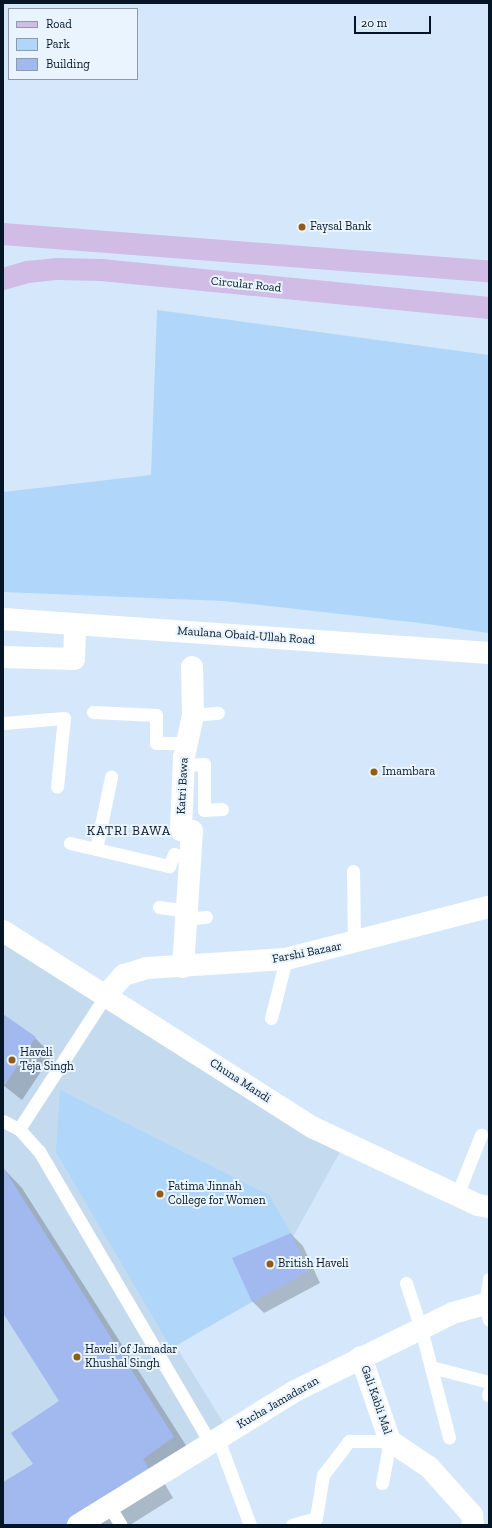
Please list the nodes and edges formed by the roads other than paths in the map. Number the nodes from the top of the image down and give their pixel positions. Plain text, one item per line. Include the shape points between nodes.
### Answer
1 (3, 234) edge
2 (489, 271) edge
3 (3, 279) edge
4 (489, 308) edge
5 (3, 619) edge
6 (75, 631) dead end
7 (489, 653) edge
8 (3, 657) edge
9 (192, 667) dead end
10 (93, 712) dead end
11 (218, 713) dead end
12 (193, 714) junction
13 (3, 722) edge
14 (186, 743) junction
15 (183, 765) junction
16 (111, 777) dead end
17 (57, 787) dead end
18 (222, 809) dead end
19 (70, 842) dead end
20 (96, 849) junction
21 (191, 861) junction
22 (353, 871) dead end
23 (159, 907) dead end
24 (489, 907) edge
25 (193, 916) junction
26 (3, 931) edge
27 (354, 943) junction
28 (286, 959) junction
29 (183, 967) junction
30 (106, 995) junction
31 (271, 1018) dead end
32 (3, 1121) edge
33 (19, 1129) junction
34 (481, 1135) dead end
35 (457, 1195) junction
36 (489, 1207) edge
37 (489, 1279) edge
38 (406, 1283) dead end
39 (488, 1309) edge
40 (421, 1329) junction
41 (361, 1357) junction
42 (431, 1367) junction
43 (489, 1390) edge
44 (449, 1437) dead end
45 (214, 1441) junction
46 (390, 1441) junction
47 (382, 1483) dead end
48 (109, 1506) junction
49 (78, 1525) edge
50 (121, 1525) edge
51 (250, 1525) edge
52 (293, 1525) edge
53 (473, 1525) edge

1 - 2 main road
3 - 4 main road, Circular Road via 28,272 58,269 101,270
5 - 7 street, Maulana Obaid-Ullah Road
6 - 8 street via 74,659
9 - 12 street, Katri Bawa
10 - 14 lane via 156,715 156,743
11 - 12 lane
12 - 14 street, Katri Bawa
13 - 17 lane via 64,718
14 - 15 street, Katri Bawa
15 - 18 lane via 204,764 204,810
15 - 21 street, Katri Bawa via 181,830 192,831
16 - 20 lane
19 - 20 lane
20 - 21 lane via 169,866 174,854
21 - 25 street, Katri Bawa
22 - 27 lane
23 - 25 lane
24 - 27 street, Farshi Bazaar
25 - 29 street, Katri Bawa
26 - 30 street, Chuna Mandi
27 - 28 street, Farshi Bazaar
28 - 29 street, Farshi Bazaar
28 - 31 lane
29 - 30 street, Farshi Bazaar via 147,968 124,975
30 - 33 lane
30 - 35 street, Chuna Mandi via 314,1128
32 - 33 lane
33 - 45 lane via 39,1151
34 - 35 lane
35 - 36 street, Chuna Mandi
37 - 39 lane
38 - 40 lane
39 - 40 street, Kucha Jamadaran via 453,1313
40 - 41 street, Kucha Jamadaran
40 - 42 lane
41 - 45 street, Kucha Jamadaran via 293,1392
41 - 46 street, Gali Kabli Mal
42 - 43 lane
42 - 44 lane
45 - 48 street, Kucha Jamadaran
45 - 51 lane
46 - 47 lane
46 - 52 lane via 349,1441 323,1475 316,1518
46 - 53 street, Gali Kabli Mal via 428,1467 472,1515
48 - 49 street, Kucha Jamadaran
48 - 50 lane

